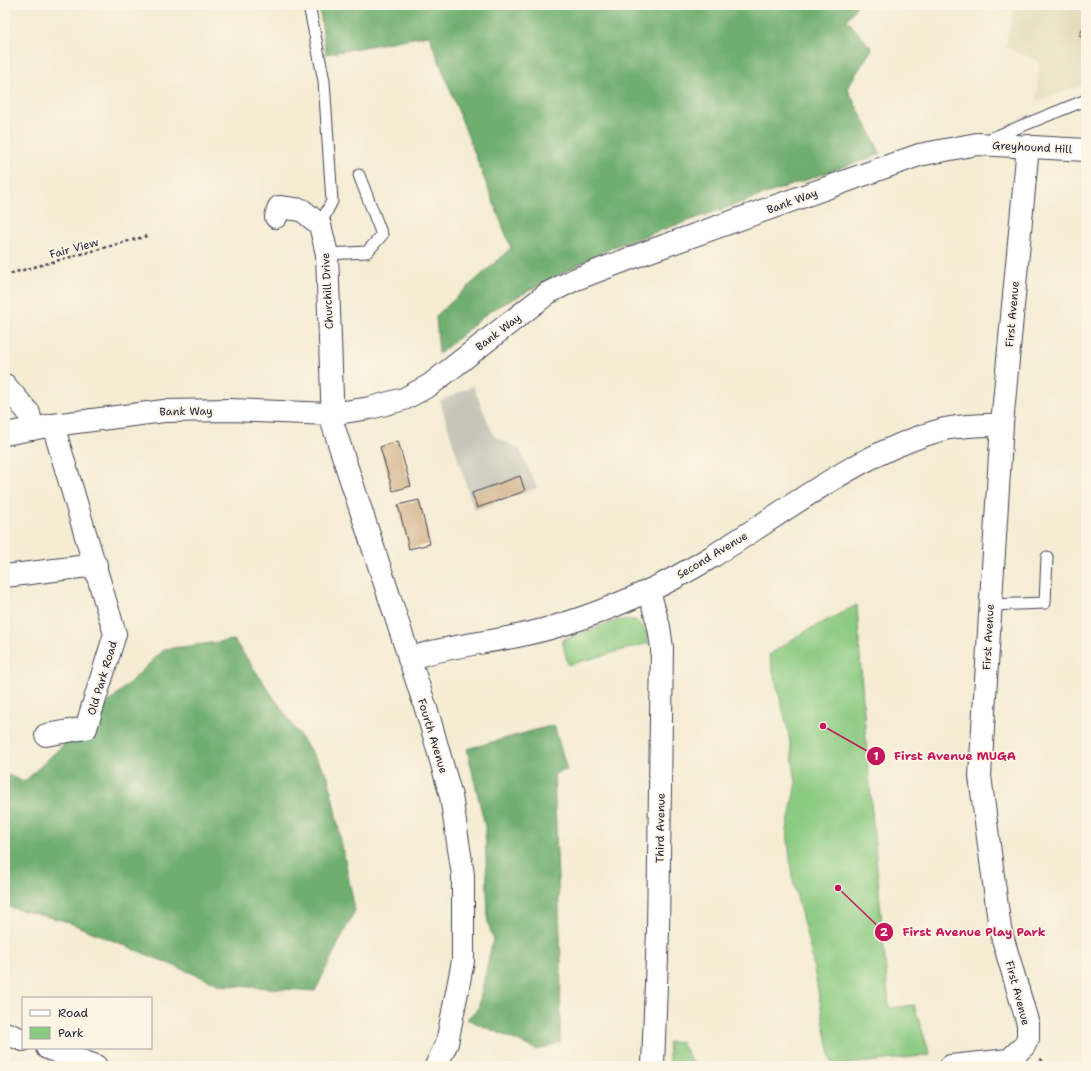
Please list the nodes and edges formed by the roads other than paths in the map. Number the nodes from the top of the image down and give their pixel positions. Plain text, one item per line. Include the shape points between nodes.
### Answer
1 (310, 5) edge
2 (1086, 100) edge
3 (978, 144) junction
4 (1028, 146) junction
5 (1086, 150) edge
6 (360, 175) dead end
7 (276, 217) dead end
8 (320, 225) junction
9 (327, 254) junction
10 (5, 385) edge
11 (331, 414) junction
12 (1002, 424) junction
13 (42, 427) junction
14 (5, 434) edge
15 (1047, 557) dead end
16 (96, 565) junction
17 (5, 576) edge
18 (649, 591) junction
19 (990, 605) junction
20 (409, 659) junction
21 (46, 735) dead end
22 (5, 1033) edge
23 (22, 1040) edge
24 (50, 1049) edge
25 (96, 1066) edge
26 (436, 1066) edge
27 (653, 1066) edge
28 (951, 1066) edge

1 - 8 lane via 324,81 332,201
2 - 3 lane
3 - 4 street, Greyhound Hill
3 - 11 street, Bank Way via 919,155 576,280 548,293 430,385 404,399
4 - 5 street, Greyhound Hill
4 - 12 street, First Avenue
6 - 9 lane via 382,235 367,252
7 - 8 street via 278,207 302,210
8 - 9 street, Churchill Drive
9 - 11 street, Churchill Drive
10 - 13 street, Old Park Road
11 - 13 street, Bank Way via 232,410 164,411
11 - 20 street, Fourth Avenue
12 - 18 street, Second Avenue via 942,430 902,445 841,474 701,564
12 - 19 street, First Avenue
13 - 14 street, Bank Way
13 - 16 street, Old Park Road
15 - 19 lane via 1045,603
16 - 17 street
16 - 21 street, Old Park Road via 115,634 86,728
18 - 20 street, Second Avenue via 586,617 528,634
18 - 27 street, Third Avenue via 660,627 662,648 658,930
19 - 28 street, First Avenue via 980,776 1000,929 1028,1024 1028,1038 1024,1046 1009,1060
20 - 26 street, Fourth Avenue via 451,796 463,875 463,961 447,1044
22 - 23 street
24 - 25 street

